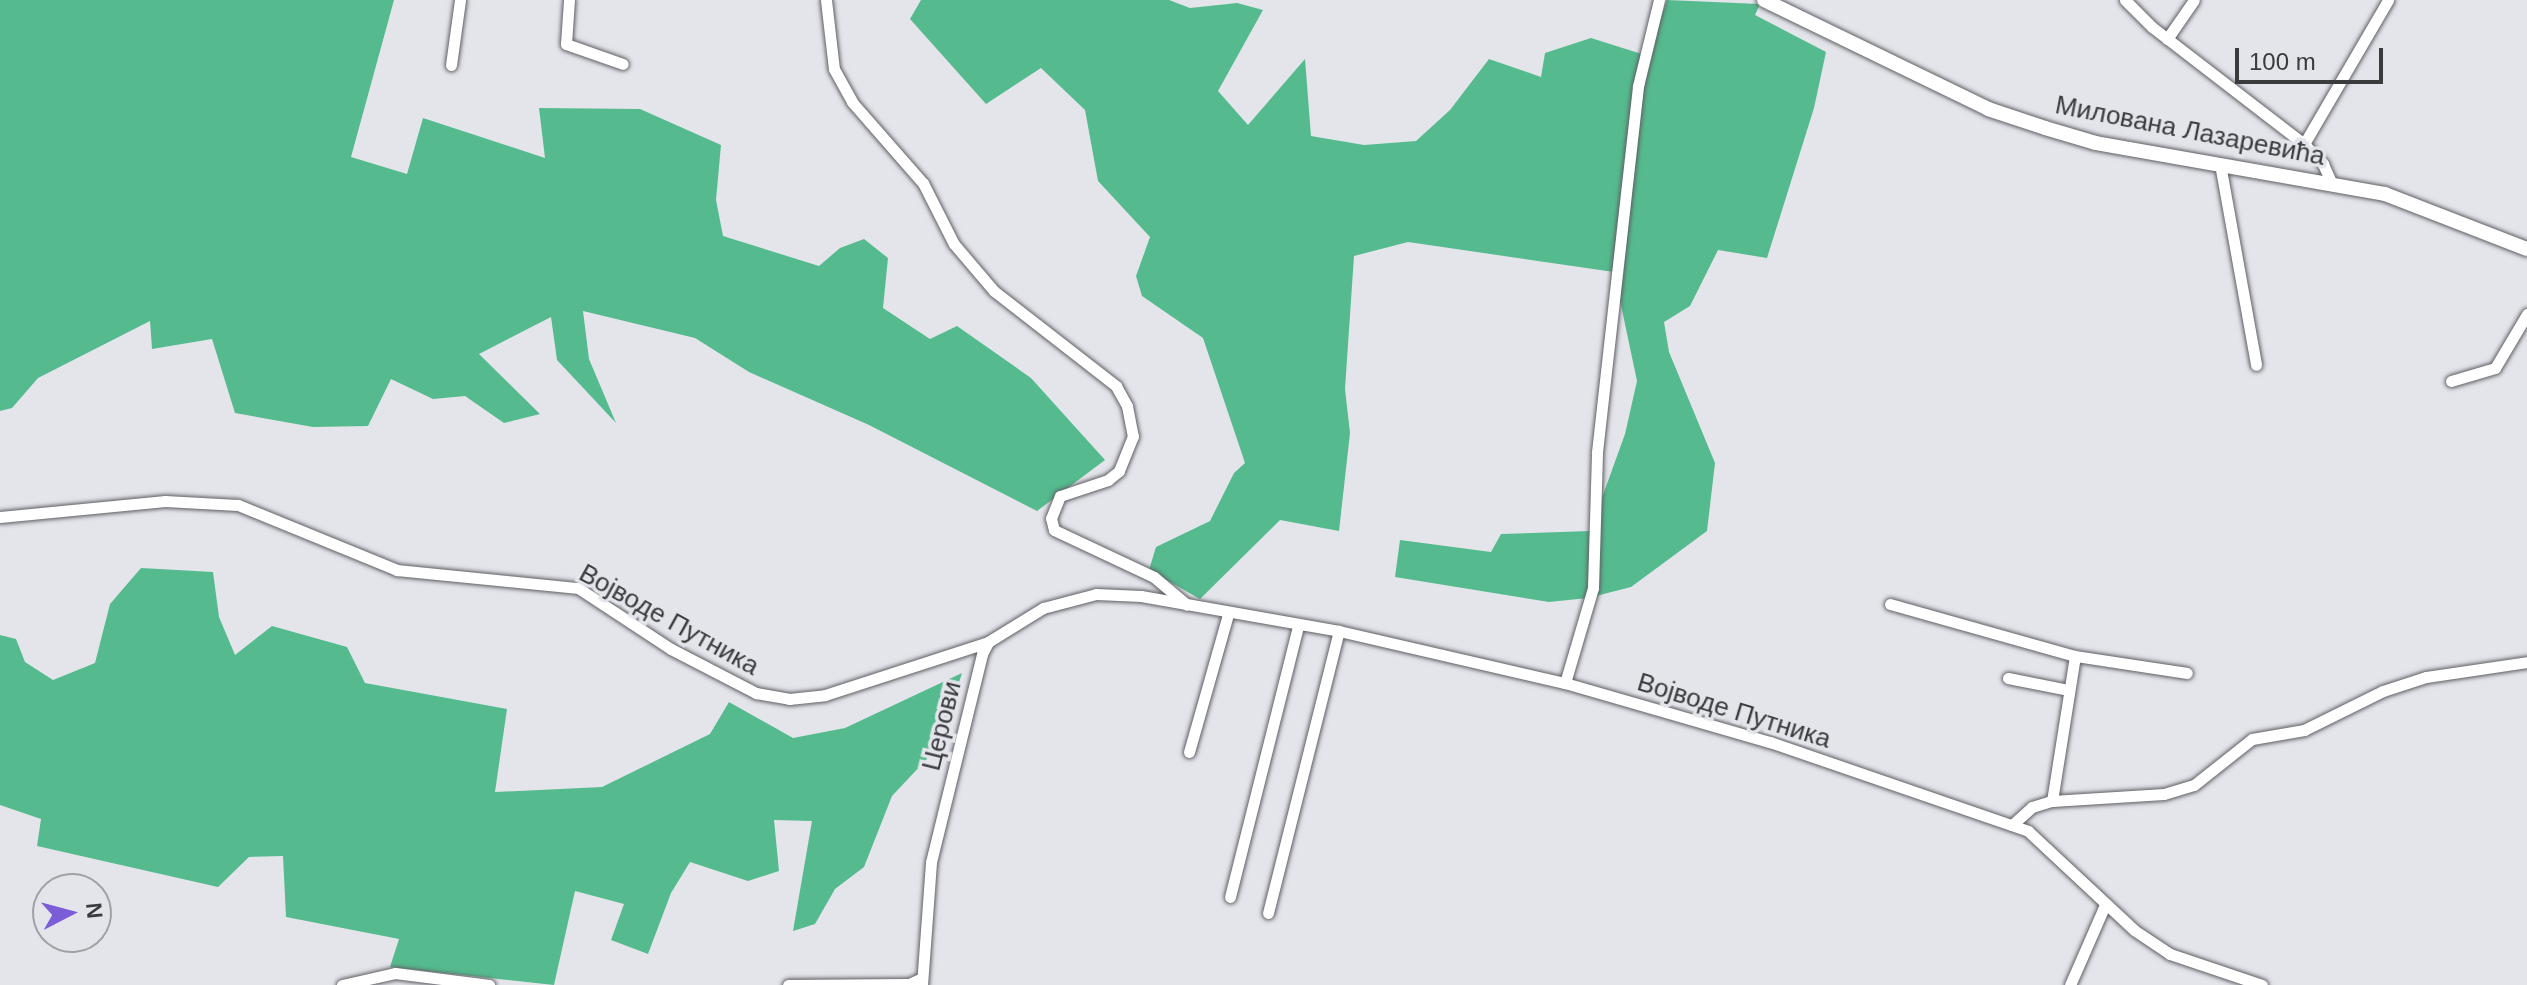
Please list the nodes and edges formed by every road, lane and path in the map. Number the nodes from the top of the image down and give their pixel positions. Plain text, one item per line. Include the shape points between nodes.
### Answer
1 (460, 0) edge
2 (569, 0) edge
3 (826, 0) edge
4 (1659, 0) edge
5 (1764, 0) edge
6 (2125, 0) edge
7 (2194, 0) edge
8 (2388, 0) edge
9 (2167, 39) junction
10 (623, 64) dead end
11 (451, 65) dead end
12 (2304, 144) junction
13 (2220, 164) junction
14 (2332, 184) junction
15 (2527, 249) edge
16 (2527, 314) edge
17 (2256, 365) dead end
18 (2451, 381) dead end
19 (0, 517) edge
20 (1890, 604) dead end
21 (1187, 606) junction
22 (1228, 614) junction
23 (1298, 626) junction
24 (1339, 631) junction
25 (988, 642) junction
26 (2075, 656) junction
27 (2527, 662) edge
28 (2187, 673) dead end
29 (2008, 678) dead end
30 (1565, 683) junction
31 (2068, 690) junction
32 (1189, 752) dead end
33 (2052, 801) junction
34 (2012, 825) junction
35 (1230, 897) dead end
36 (2105, 905) junction
37 (1268, 913) dead end
38 (921, 982) edge
39 (342, 985) edge
40 (489, 985) edge
41 (788, 985) edge
42 (2070, 985) edge
43 (2262, 985) edge

1 - 11 street
2 - 10 street via 566,44
3 - 21 street via 834,69 852,102 923,183 954,244 994,291 1116,386 1127,406 1133,436 1119,471 1060,496 1051,518 1054,530 1154,577
4 - 30 street via 1638,86 1597,452 1593,588
5 - 13 street, Милована Лазаревића via 1988,109 2096,143
6 - 9 street
7 - 9 street
8 - 12 street
9 - 12 street
12 - 14 street via 2323,164
13 - 14 street, Милована Лазаревића
13 - 17 street
14 - 15 street, Милована Лазаревића via 2385,194
16 - 18 street via 2495,368
19 - 25 street, Војводе Путника via 153,501 238,505 269,513 397,570 578,588 683,655 756,693 789,699 825,695
20 - 26 street
21 - 22 street, Војводе Путника
21 - 25 street, Војводе Путника via 1141,596 1063,599
22 - 23 street, Војводе Путника
22 - 32 street
23 - 24 street, Војводе Путника
23 - 35 street
24 - 30 street, Војводе Путника
24 - 37 street
25 - 38 street, Церови via 931,862
26 - 28 street
26 - 31 street
27 - 33 street via 2434,676 2383,691 2304,730 2252,739 2194,785 2164,794
29 - 31 street
30 - 34 street, Војводе Путника via 1770,742
31 - 33 street
33 - 34 street via 2032,807
34 - 36 street, Војводе Путника via 2043,842
36 - 42 street
36 - 43 street, Војводе Путника via 2170,954
38 - 41 street
39 - 40 street via 395,973

